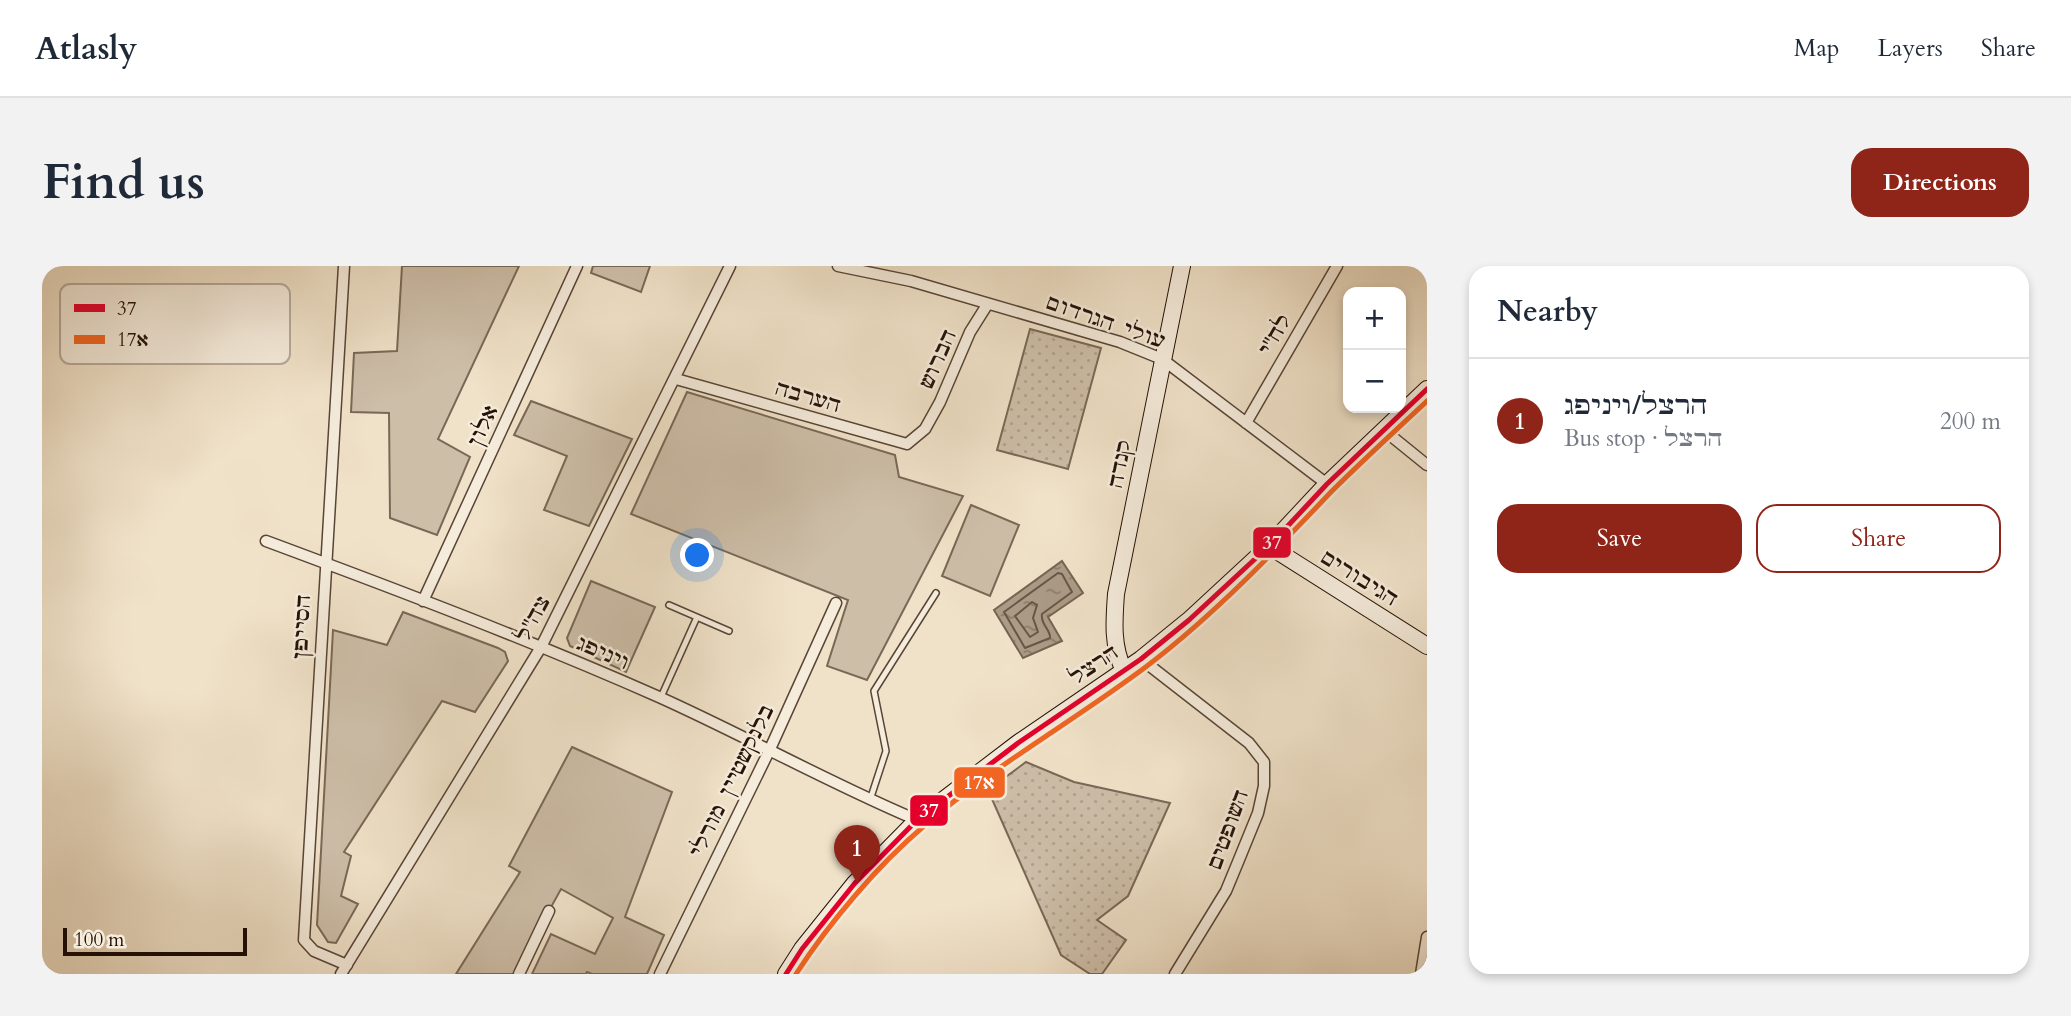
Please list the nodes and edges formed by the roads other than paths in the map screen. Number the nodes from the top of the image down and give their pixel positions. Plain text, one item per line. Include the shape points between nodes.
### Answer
1 (344, 266) edge
2 (577, 266) edge
3 (730, 266) edge
4 (838, 266) edge
5 (1182, 266) edge
6 (1336, 266) edge
7 (988, 305) junction
8 (1162, 359) junction
9 (676, 379) junction
10 (1427, 389) edge
11 (1247, 423) junction
12 (925, 429) joint
13 (1385, 431) junction
14 (1427, 465) edge
15 (1327, 484) junction
16 (266, 541) dead end
17 (1269, 546) junction
18 (325, 563) junction
19 (936, 593) dead end
20 (422, 601) junction
21 (836, 603) dead end
22 (669, 605) dead end
23 (697, 617) junction
24 (729, 631) dead end
25 (1427, 646) edge
26 (541, 647) junction
27 (1141, 659) junction
28 (1124, 671) junction
29 (660, 698) junction
30 (770, 749) junction
31 (870, 800) junction
32 (917, 820) junction
33 (549, 911) dead end
34 (1427, 937) edge
35 (344, 969) edge
36 (519, 974) edge
37 (660, 974) edge
38 (786, 974) edge
39 (1175, 974) edge
40 (1421, 974) edge

1 - 18 street, הסייפן
2 - 20 street, אלון
3 - 9 street, צה"ל
4 - 7 street, עולי הגרדום via 911,281
5 - 8 street, קנדה
6 - 11 street, לח"י
7 - 8 street, עולי הגרדום via 1120,342
7 - 12 street, הברוש via 970,332
8 - 11 street, עולי הגרדום
8 - 28 street, קנדה via 1116,594 1114,631
9 - 12 street, הערבה via 907,444
9 - 26 street, צה"ל
10 - 13 street, הרצל
11 - 15 street, עולי הגרדום
13 - 14 street
13 - 15 street, הרצל
15 - 17 street, הרצל
16 - 18 street, ויניפג
17 - 25 street, הגיבורים
17 - 27 street, הרצל
18 - 20 street, ויניפג
18 - 35 street, הסייפן via 304,940
19 - 31 lane via 874,691 886,751
20 - 26 street, ויניפג
21 - 30 street, בלנקשטיין מורלי
22 - 23 lane
23 - 24 lane
23 - 29 lane
26 - 29 street, ויניפג
26 - 35 street, צה"ל
27 - 28 street, הרצל
27 - 39 street, השופטים via 1249,743 1264,762 1258,813 1226,891
28 - 32 street, הרצל
29 - 30 street, ויניפג
30 - 31 street, ויניפג
30 - 37 street, בלנקשטיין מורלי
31 - 32 street, ויניפג
32 - 38 street, הרצל via 855,883
33 - 36 street
34 - 40 street

